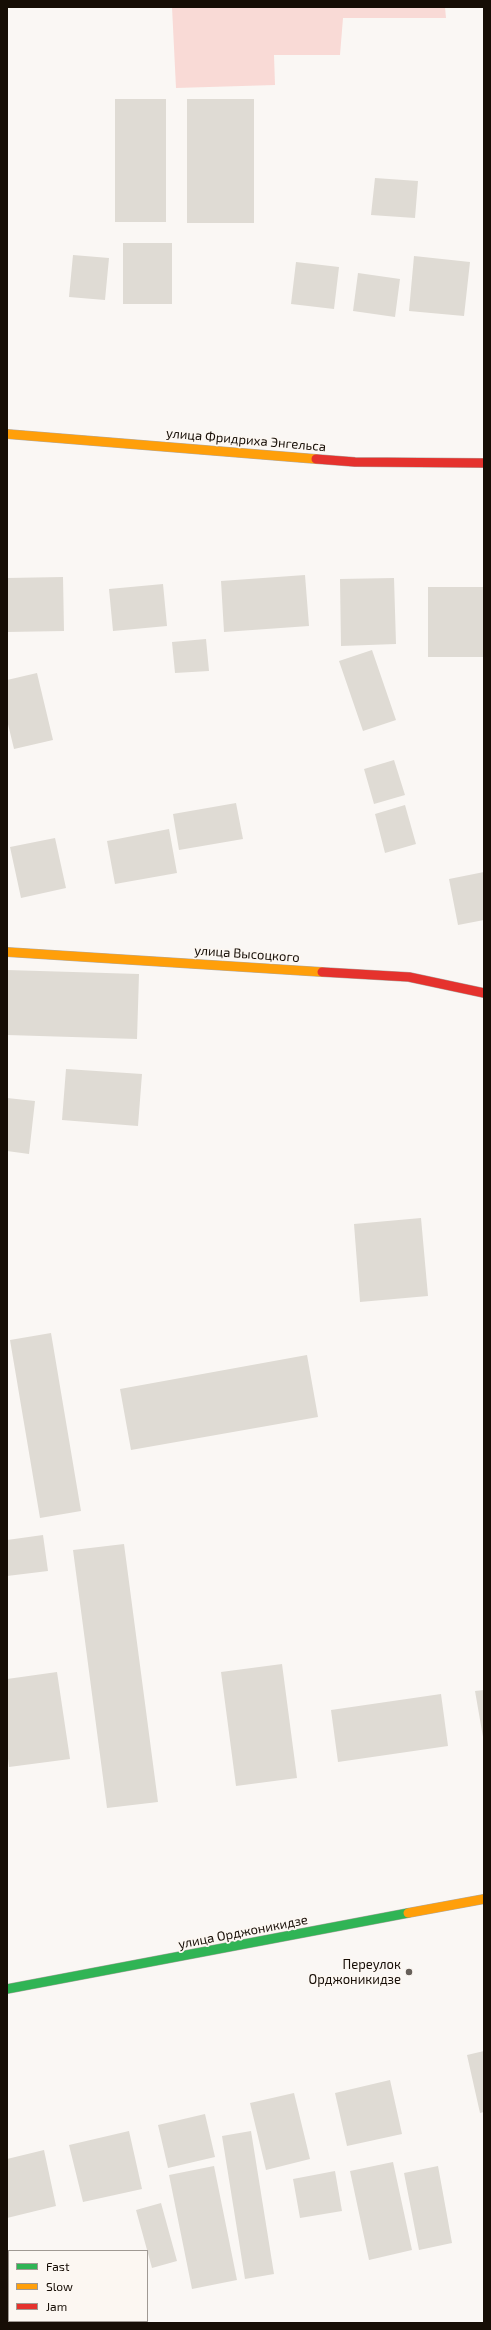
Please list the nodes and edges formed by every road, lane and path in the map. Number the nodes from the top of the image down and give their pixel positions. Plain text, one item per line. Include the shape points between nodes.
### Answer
1 (7, 434) edge
2 (484, 464) edge
3 (7, 952) edge
4 (484, 993) edge
5 (484, 1899) edge
6 (7, 1989) edge

1 - 2 street, улица Фридриха Энгельса via 355,462
3 - 4 street, улица Высоцкого via 409,977
5 - 6 street, улица Орджоникидзе

